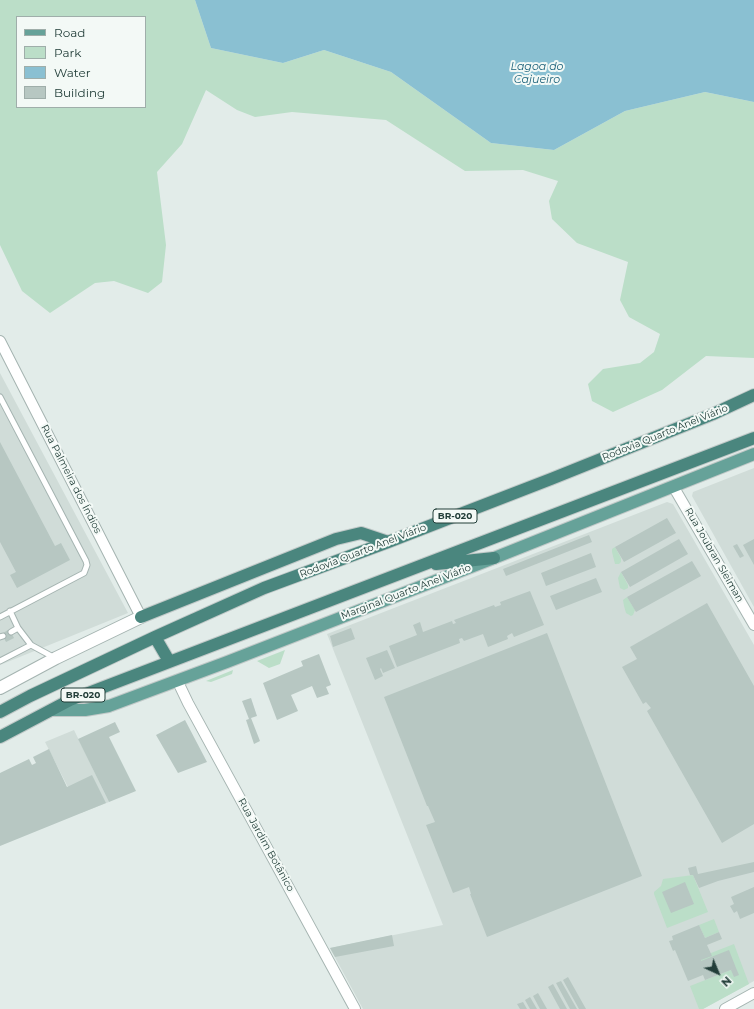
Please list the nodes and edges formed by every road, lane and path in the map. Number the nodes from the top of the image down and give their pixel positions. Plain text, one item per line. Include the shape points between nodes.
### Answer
1 (0, 341) edge
2 (754, 395) edge
3 (0, 397) edge
4 (754, 438) edge
5 (754, 454) edge
6 (673, 486) junction
7 (388, 542) junction
8 (494, 558) junction
9 (413, 568) junction
10 (10, 611) junction
11 (0, 617) edge
12 (141, 617) junction
13 (754, 625) edge
14 (18, 628) junction
15 (11, 632) dead end
16 (155, 636) junction
17 (30, 645) junction
18 (56, 658) junction
19 (0, 661) edge
20 (169, 662) junction
21 (177, 680) junction
22 (0, 688) edge
23 (52, 710) junction
24 (0, 712) edge
25 (0, 737) edge
26 (754, 993) edge
27 (355, 1009) edge
28 (725, 1009) edge

1 - 12 street, Rua Palmeira dos Índios
2 - 7 highway, Rodovia Quarto Anel Viário / BR-020 via 713,414
3 - 10 lane via 87,566 84,573
4 - 9 highway, BR-020
5 - 6 main road, Marginal Quarto Anel Viário / BR-020
6 - 8 main road, Marginal Quarto Anel Viário / BR-020
6 - 13 street, Rua Joubran Sleiman
7 - 12 highway via 361,533 336,539
7 - 16 highway, Rodovia Quarto Anel Viário / BR-020 via 264,588
8 - 9 highway
8 - 21 main road, Marginal Quarto Anel Viário / BR-020
9 - 20 highway, BR-020
10 - 11 lane
10 - 14 lane
12 - 18 street
14 - 15 lane
14 - 17 lane
16 - 20 highway
16 - 24 highway, Rodovia Quarto Anel Viário / BR-020
17 - 18 lane
17 - 19 lane
18 - 22 street
20 - 23 highway, BR-020 via 70,700
21 - 23 main road, Marginal Quarto Anel Viário / BR-020 via 109,706 85,710
21 - 27 street, Rua Jardim Botânico
23 - 25 highway, BR-020
26 - 28 street

